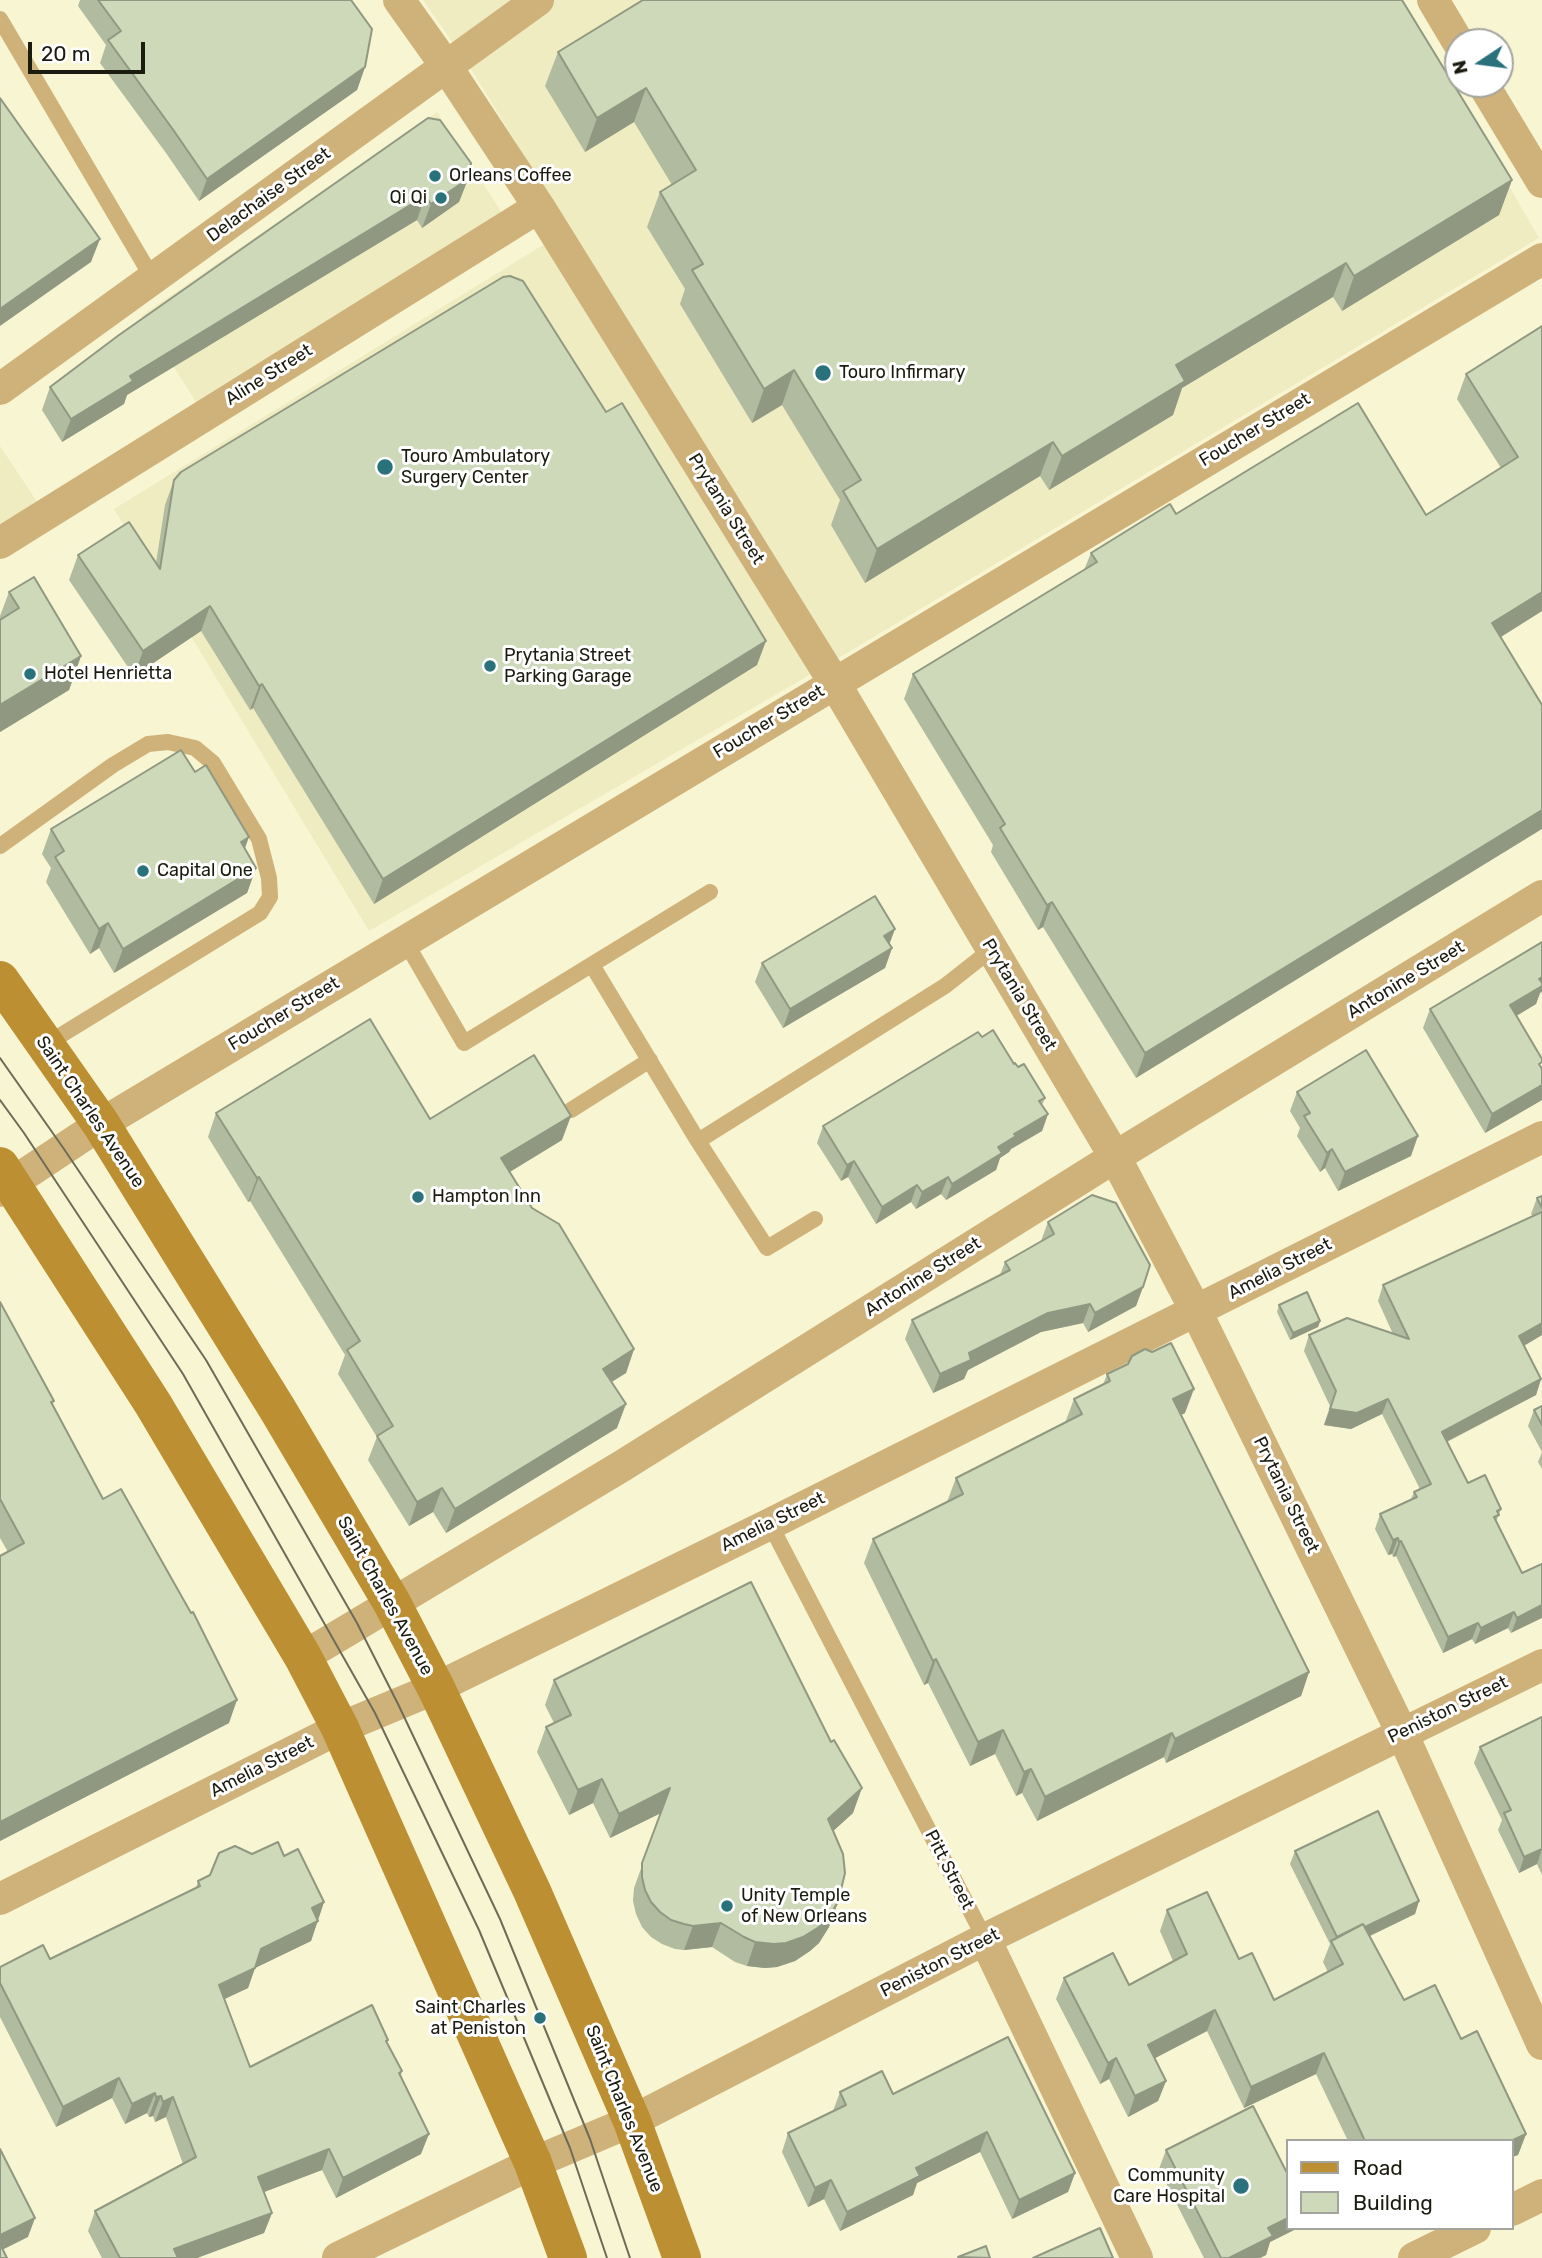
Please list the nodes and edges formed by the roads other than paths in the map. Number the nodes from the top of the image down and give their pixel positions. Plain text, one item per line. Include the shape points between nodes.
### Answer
1 (399, 0) edge
2 (538, 0) edge
3 (1433, 0) edge
4 (0, 19) edge
5 (1450, 28) edge
6 (446, 66) junction
7 (1491, 98) edge
8 (1542, 182) edge
9 (538, 207) junction
10 (1542, 259) edge
11 (153, 279) junction
12 (0, 390) edge
13 (0, 543) edge
14 (834, 682) junction
15 (0, 846) edge
16 (710, 892) dead end
17 (1542, 896) edge
18 (405, 942) junction
19 (992, 949) junction
20 (592, 965) junction
21 (0, 980) edge
22 (45, 1045) junction
23 (649, 1060) junction
24 (572, 1110) dead end
25 (101, 1124) junction
26 (1542, 1137) edge
27 (698, 1141) junction
28 (1115, 1157) junction
29 (4, 1180) edge
30 (815, 1219) dead end
31 (1196, 1311) junction
32 (771, 1524) junction
33 (391, 1603) junction
34 (303, 1657) junction
35 (1542, 1665) edge
36 (436, 1688) junction
37 (340, 1728) junction
38 (1402, 1733) junction
39 (0, 1899) edge
40 (985, 1939) junction
41 (1542, 2044) edge
42 (632, 2121) junction
43 (533, 2163) junction
44 (1542, 2195) edge
45 (1514, 2209) edge
46 (1471, 2230) edge
47 (338, 2258) edge
48 (568, 2258) edge
49 (682, 2258) edge
50 (1137, 2258) edge
51 (1414, 2258) edge

1 - 6 street, Prytania Street
2 - 6 street, Delachaise Street
3 - 5 street
4 - 11 lane
6 - 9 street, Prytania Street
6 - 11 street, Delachaise Street
7 - 8 street
9 - 13 street, Aline Street
9 - 14 street, Prytania Street
10 - 14 street, Foucher Street
11 - 12 street, Delachaise Street
14 - 18 street, Foucher Street
14 - 19 street, Prytania Street
15 - 22 lane via 113,765 148,744 168,742 195,748 213,763 259,839 269,878 270,897 260,913
16 - 20 lane
17 - 28 street, Antonine Street
18 - 20 lane via 464,1043
18 - 25 street, Foucher Street
19 - 27 lane via 945,986
19 - 28 street, Prytania Street
20 - 23 lane
21 - 22 main road, Saint Charles Avenue
22 - 25 main road, Saint Charles Avenue
23 - 24 lane
23 - 27 lane
25 - 29 street, Foucher Street
25 - 33 main road, Saint Charles Avenue
26 - 31 street, Amelia Street
27 - 30 lane via 767,1248
28 - 31 street, Prytania Street
28 - 33 street, Antonine Street via 622,1466
29 - 34 main road via 153,1404
31 - 32 street, Amelia Street
31 - 38 street, Prytania Street
32 - 36 street, Amelia Street
32 - 40 lane, Pitt Street
33 - 34 street, Antonine Street
33 - 36 main road, Saint Charles Avenue
34 - 37 main road
35 - 38 street, Peniston Street
36 - 37 street, Amelia Street
36 - 42 main road, Saint Charles Avenue via 532,1891
37 - 39 street, Amelia Street
37 - 43 main road
38 - 40 street, Peniston Street
38 - 41 street, Prytania Street
40 - 42 street, Peniston Street
40 - 50 street, Pitt Street
42 - 43 street, Peniston Street
42 - 49 main road, Saint Charles Avenue
43 - 47 street, Peniston Street
43 - 48 main road
44 - 45 street
46 - 51 street

